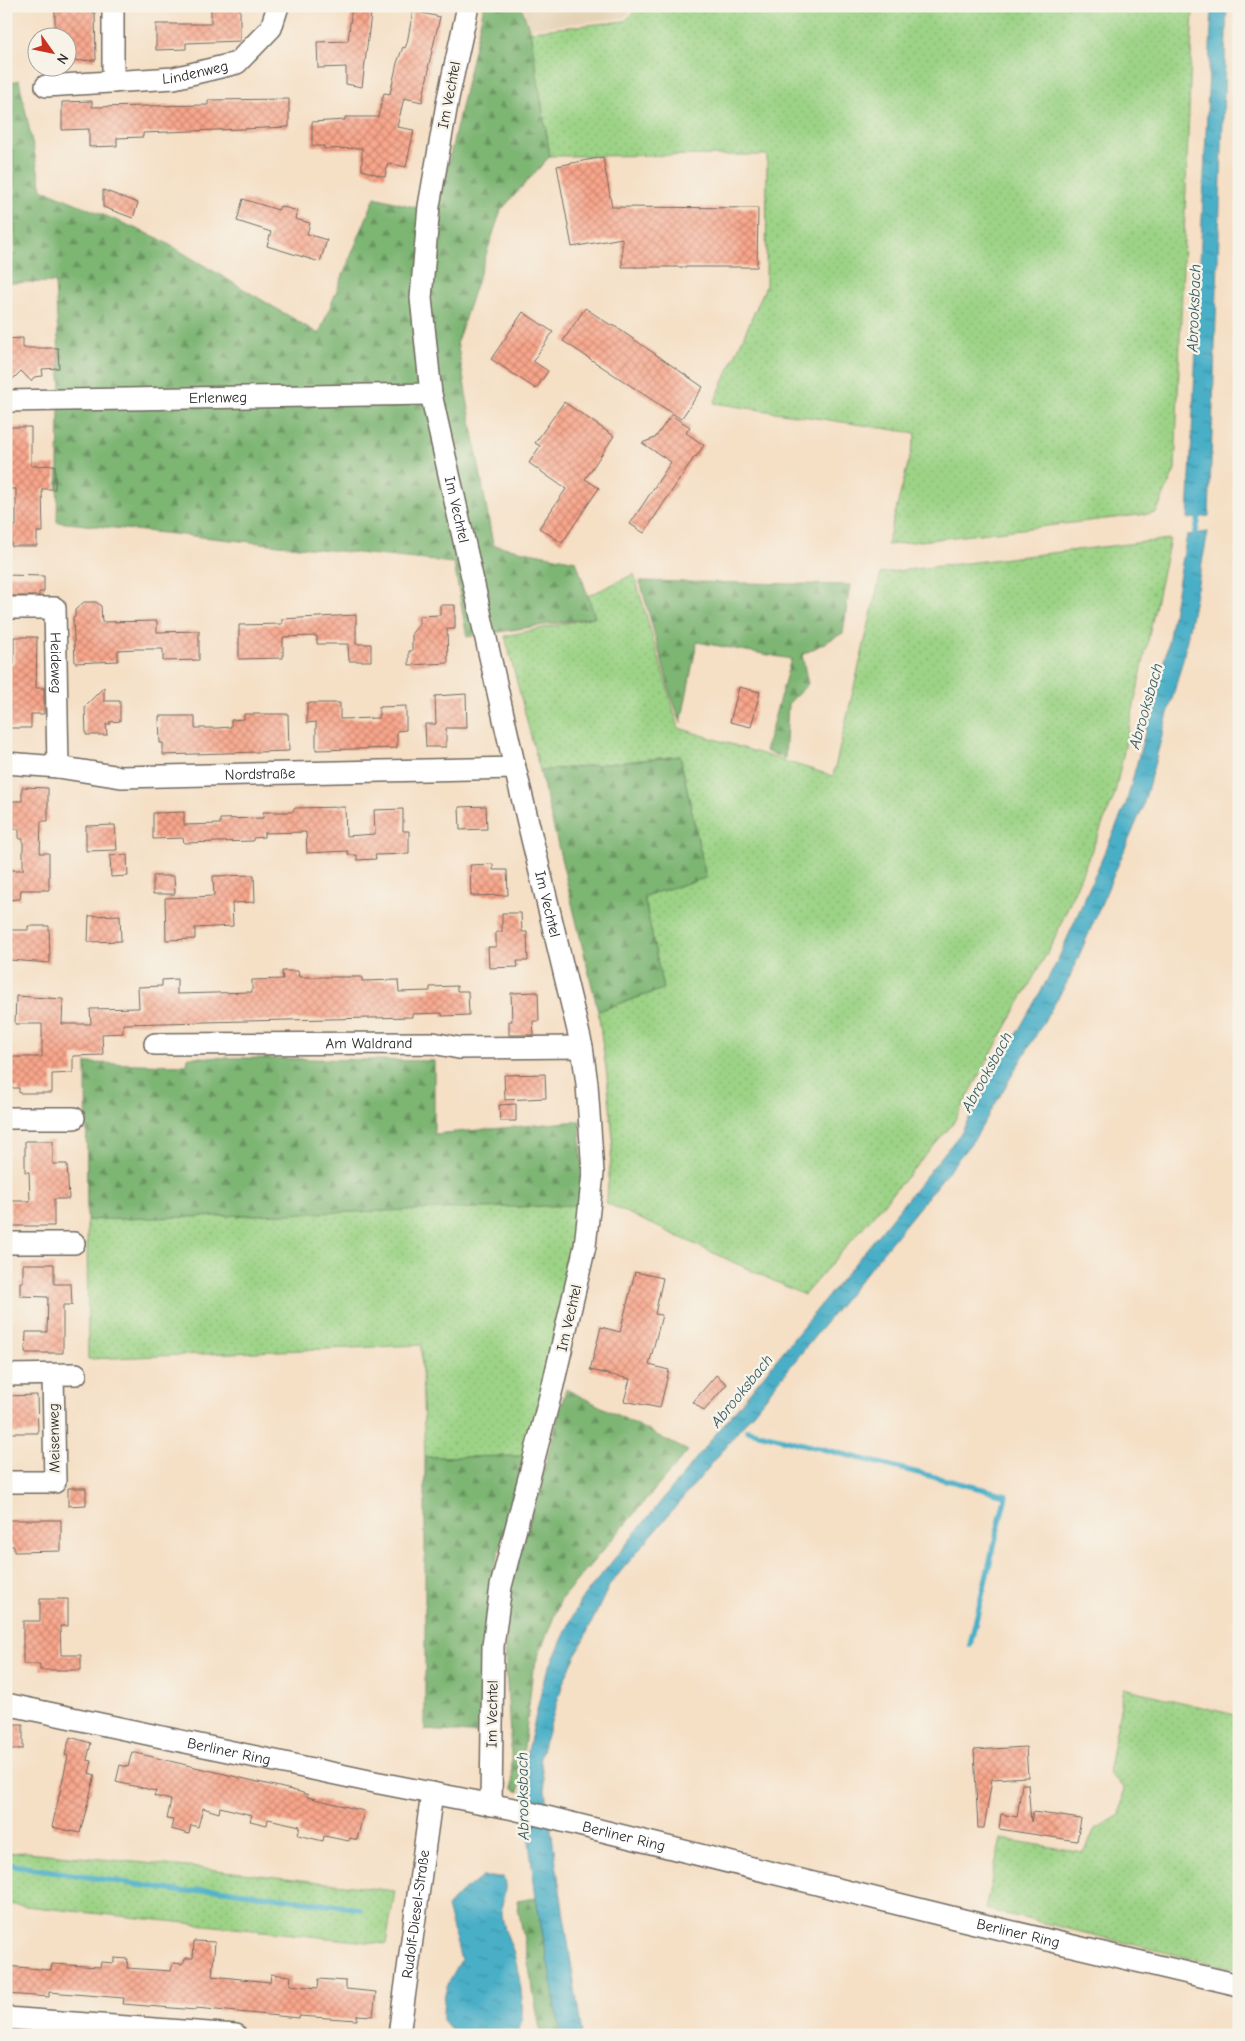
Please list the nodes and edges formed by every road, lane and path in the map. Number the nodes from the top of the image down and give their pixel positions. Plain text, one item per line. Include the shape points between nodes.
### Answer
1 (113, 6) edge
2 (278, 6) edge
3 (468, 6) edge
4 (113, 82) junction
5 (46, 86) dead end
6 (431, 394) junction
7 (6, 401) edge
8 (6, 608) edge
9 (6, 763) edge
10 (58, 767) junction
11 (515, 768) junction
12 (155, 1044) dead end
13 (582, 1047) junction
14 (6, 1118) edge
15 (74, 1118) dead end
16 (6, 1242) edge
17 (74, 1243) dead end
18 (76, 1374) dead end
19 (6, 1375) edge
20 (53, 1375) junction
21 (6, 1482) edge
22 (6, 1704) edge
23 (432, 1793) junction
24 (491, 1805) junction
25 (1239, 1985) edge
26 (6, 2018) edge
27 (212, 2033) edge
28 (236, 2035) edge
29 (399, 2035) edge

1 - 4 street
2 - 4 street, Lindenweg via 271,28 236,62 174,78
3 - 6 street, Im Vechtel via 429,206 421,298
4 - 5 street, Lindenweg
6 - 7 street, Erlenweg
6 - 11 street, Im Vechtel
8 - 10 street, Heideweg via 55,608
9 - 10 street, Nordstraße
10 - 11 street, Nordstraße via 121,777
11 - 13 street, Im Vechtel
12 - 13 street, Am Waldrand via 433,1043 459,1048
13 - 24 street, Im Vechtel via 593,1173 585,1246 501,1586 493,1646
14 - 15 street
16 - 17 street
18 - 20 street
19 - 20 street
20 - 21 street, Meisenweg via 55,1482
22 - 23 street, Berliner Ring
23 - 24 street, Berliner Ring
23 - 29 street, Rudolf-Diesel-Straße
24 - 25 street, Berliner Ring
26 - 27 street
27 - 28 street

